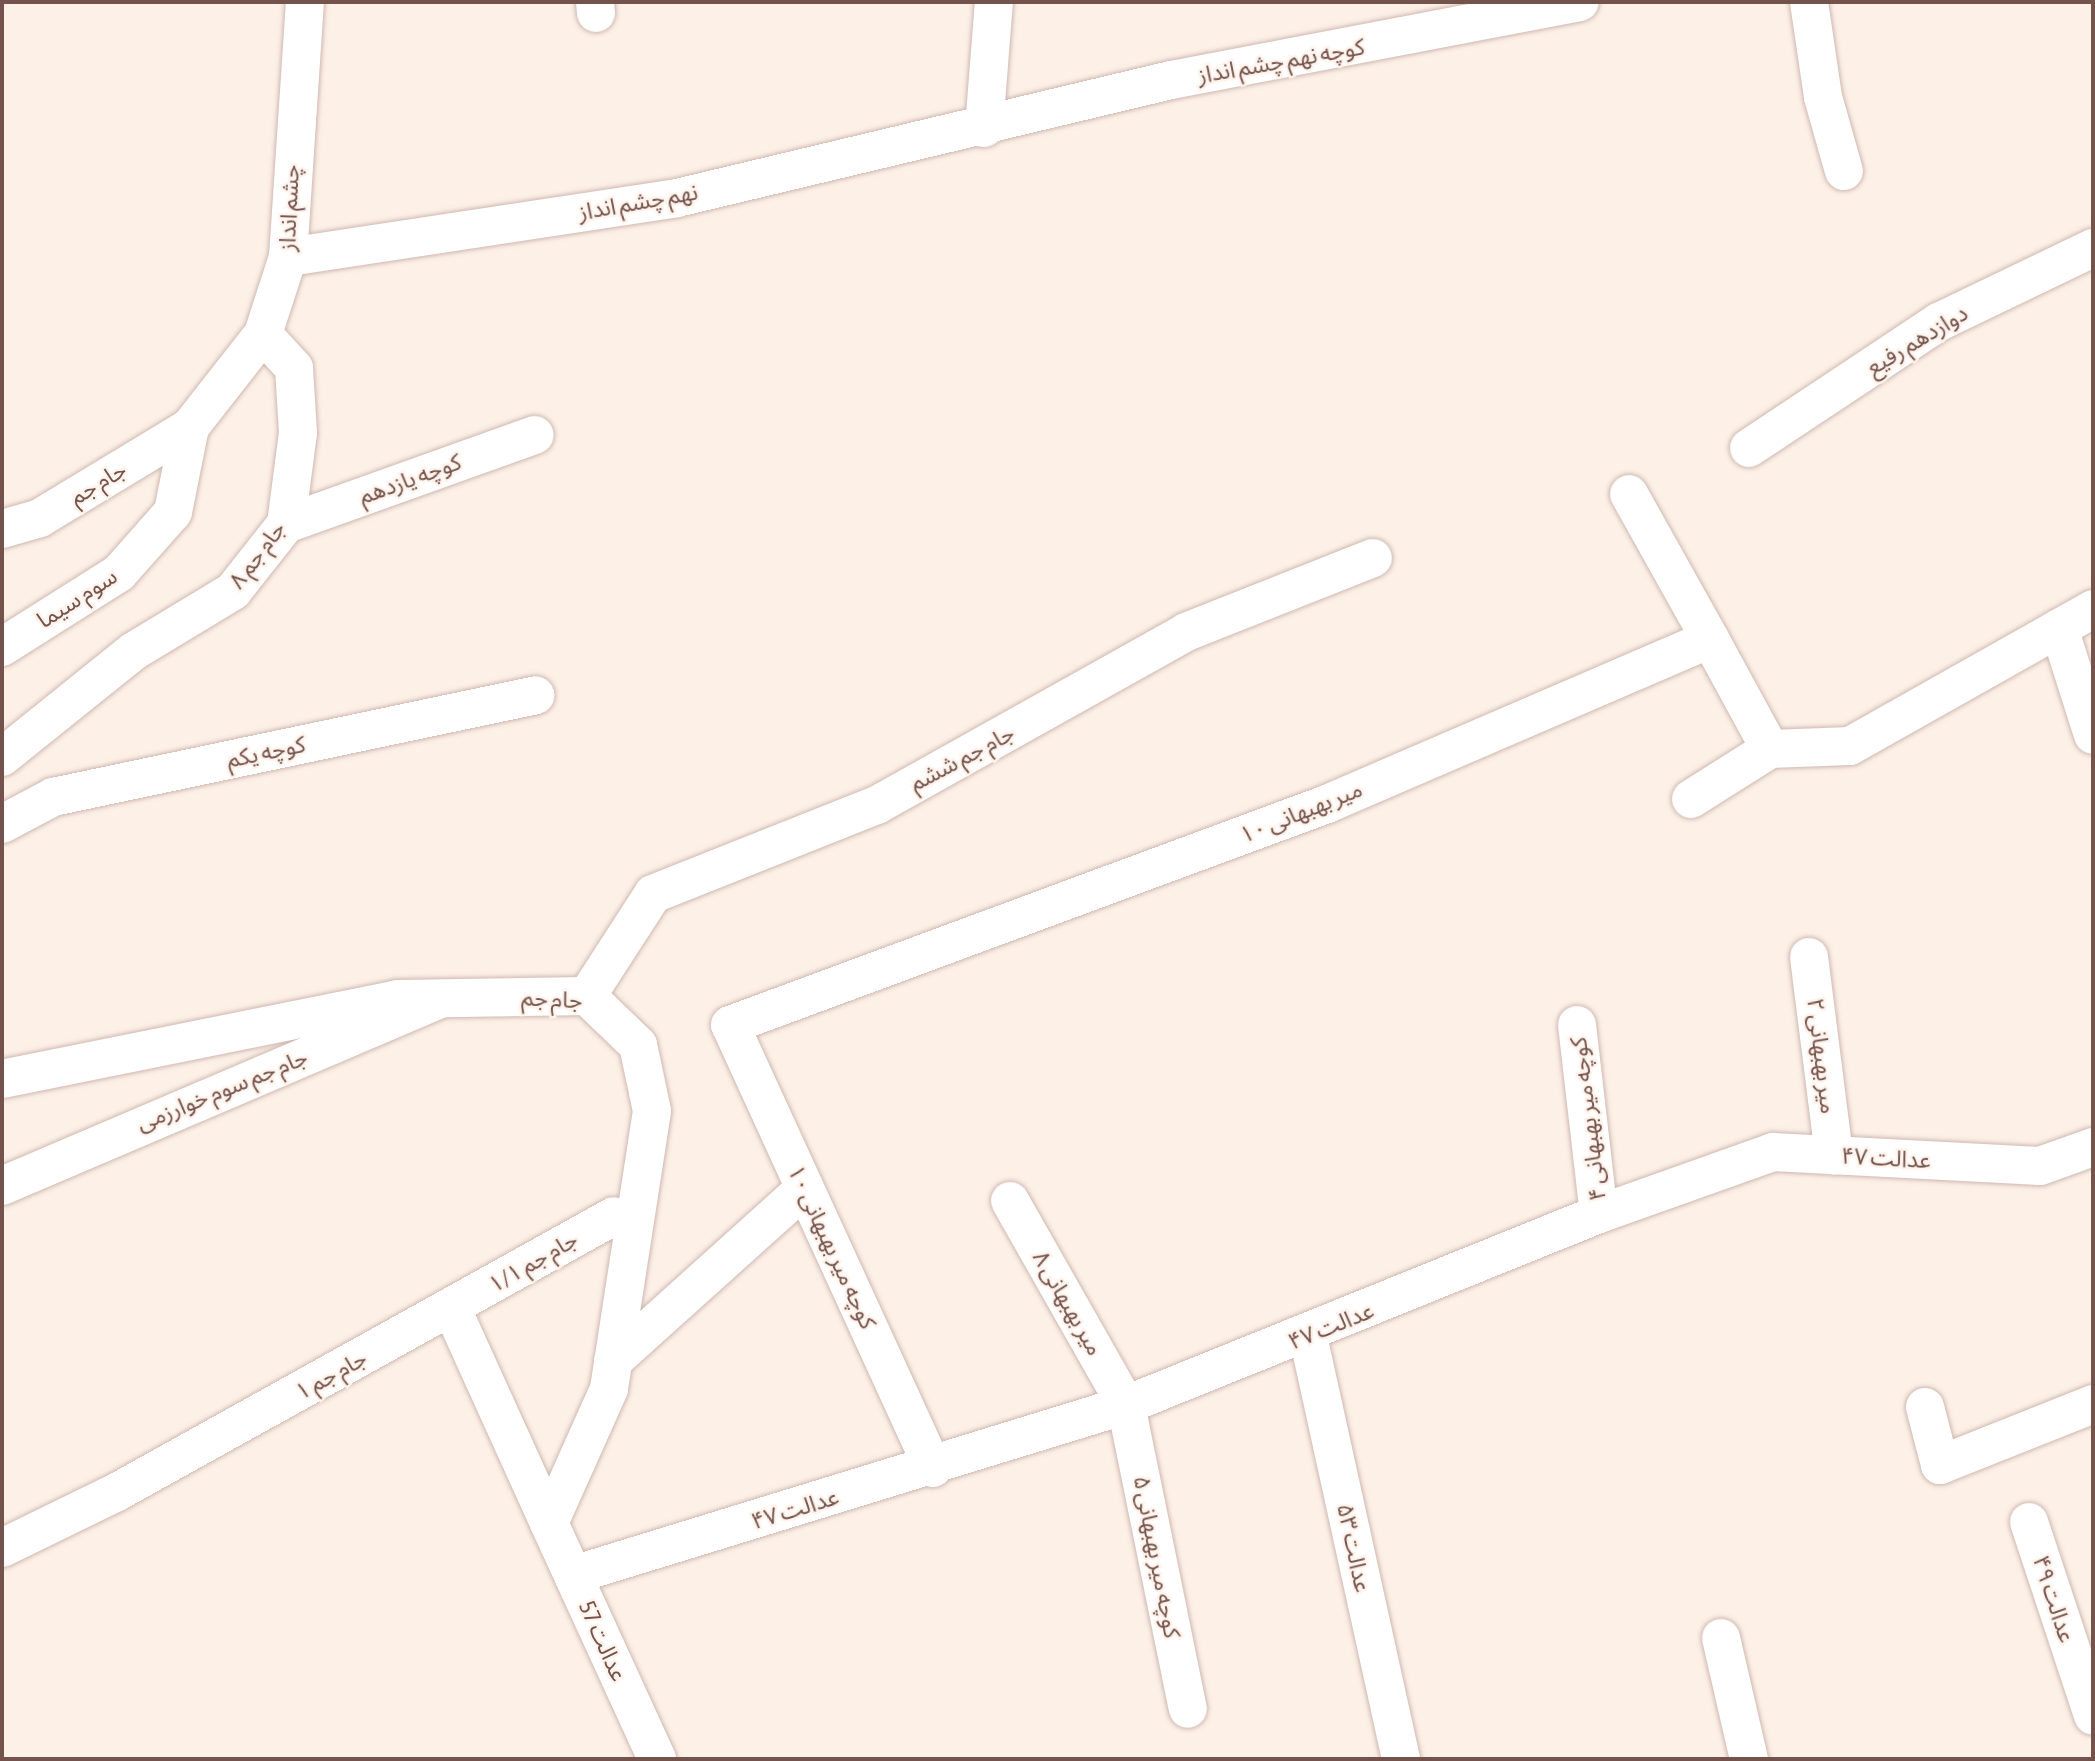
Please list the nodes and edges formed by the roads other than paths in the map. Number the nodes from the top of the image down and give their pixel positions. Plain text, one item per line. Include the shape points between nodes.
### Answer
1 (305, 2) edge
2 (994, 2) edge
3 (1580, 2) edge
4 (1809, 2) edge
5 (1449, 16) edge
6 (984, 128) junction
7 (1844, 171) dead end
8 (2093, 248) edge
9 (288, 257) junction
10 (263, 334) junction
11 (190, 427) junction
12 (535, 435) dead end
13 (1749, 448) dead end
14 (1629, 494) dead end
15 (286, 524) junction
16 (2, 529) edge
17 (1373, 558) dead end
18 (2093, 610) edge
19 (2059, 628) junction
20 (1710, 639) junction
21 (2, 647) edge
22 (535, 695) dead end
23 (2093, 735) edge
24 (10, 745) edge
25 (1770, 749) junction
26 (1691, 799) dead end
27 (2, 824) edge
28 (1809, 957) dead end
29 (587, 996) junction
30 (445, 998) junction
31 (1577, 1025) dead end
32 (730, 1026) joint
33 (2, 1079) edge
34 (2093, 1147) edge
35 (1834, 1155) junction
36 (2, 1186) edge
37 (805, 1188) junction
38 (1010, 1201) dead end
39 (1600, 1214) junction
40 (614, 1216) dead end
41 (452, 1309) junction
42 (1308, 1336) junction
43 (613, 1361) junction
44 (2093, 1404) edge
45 (1126, 1405) junction
46 (1925, 1407) dead end
47 (933, 1468) junction
48 (2029, 1522) dead end
49 (550, 1523) junction
50 (2, 1548) edge
51 (573, 1575) junction
52 (1721, 1638) dead end
53 (1188, 1709) dead end
54 (2093, 1716) edge
55 (657, 1759) edge
56 (1401, 1759) edge
57 (1749, 1759) edge

1 - 9 street, چشم انداز
2 - 6 street
3 - 5 street, کوچه نهم چشم انداز
4 - 7 street via 1824,97
5 - 6 street, کوچه نهم چشم انداز
6 - 9 street, نهم چشم انداز via 677,198
8 - 13 street, دوازدهم رفیع via 1939,322
9 - 10 street, چشم انداز
10 - 11 street, چشم انداز
10 - 15 street, ۸ جام جم via 294,368 298,433
11 - 16 street, جام جم via 40,518
11 - 21 street, سوم سیما via 173,512 119,573
12 - 15 street, کوچه یازدهم
14 - 20 street
15 - 24 street, ۸ جام جم via 233,591 134,651
17 - 29 street, جام جم ششم via 1186,632 877,805 653,894
18 - 19 street
19 - 23 street
19 - 25 street via 1850,746
20 - 25 street
20 - 32 street, ۱۰ میر بهبهانی via 1327,804
22 - 27 street, کوچه یکم via 53,797
25 - 26 street
28 - 35 street, ۲ میر بهبهانی
29 - 30 street, جام جم
29 - 43 street, جام جم via 638,1045 652,1111
30 - 33 street, جام جم via 397,999
30 - 36 street, جام جم سوم خوارزمی
31 - 39 street, کوچه میر بهبهانی ۴
32 - 37 street, کوچه میر بهبهانی ۱۰
34 - 35 street, عدالت ۴۷ via 2040,1166
35 - 39 street, عدالت ۴۷ via 1773,1152
37 - 43 street
37 - 47 street, کوچه میر بهبهانی ۱۰
38 - 45 street, ۸ میر بهبهانی
39 - 42 street, عدالت ۴۷
40 - 41 street, ۱/۱ جام جم
41 - 49 street
41 - 50 street, ۱ جام جم
42 - 45 street, عدالت ۴۷
42 - 56 street, عدالت ۵۳
43 - 49 street, جام جم via 609,1389
44 - 46 street via 1940,1465
45 - 47 street, عدالت ۴۷
45 - 53 street, کوچه میر بهبهانی ۵
47 - 51 street, عدالت ۴۷
48 - 54 street, عدالت ۴۹
49 - 51 street, عدالت 57
51 - 55 street, عدالت 57
52 - 57 street

